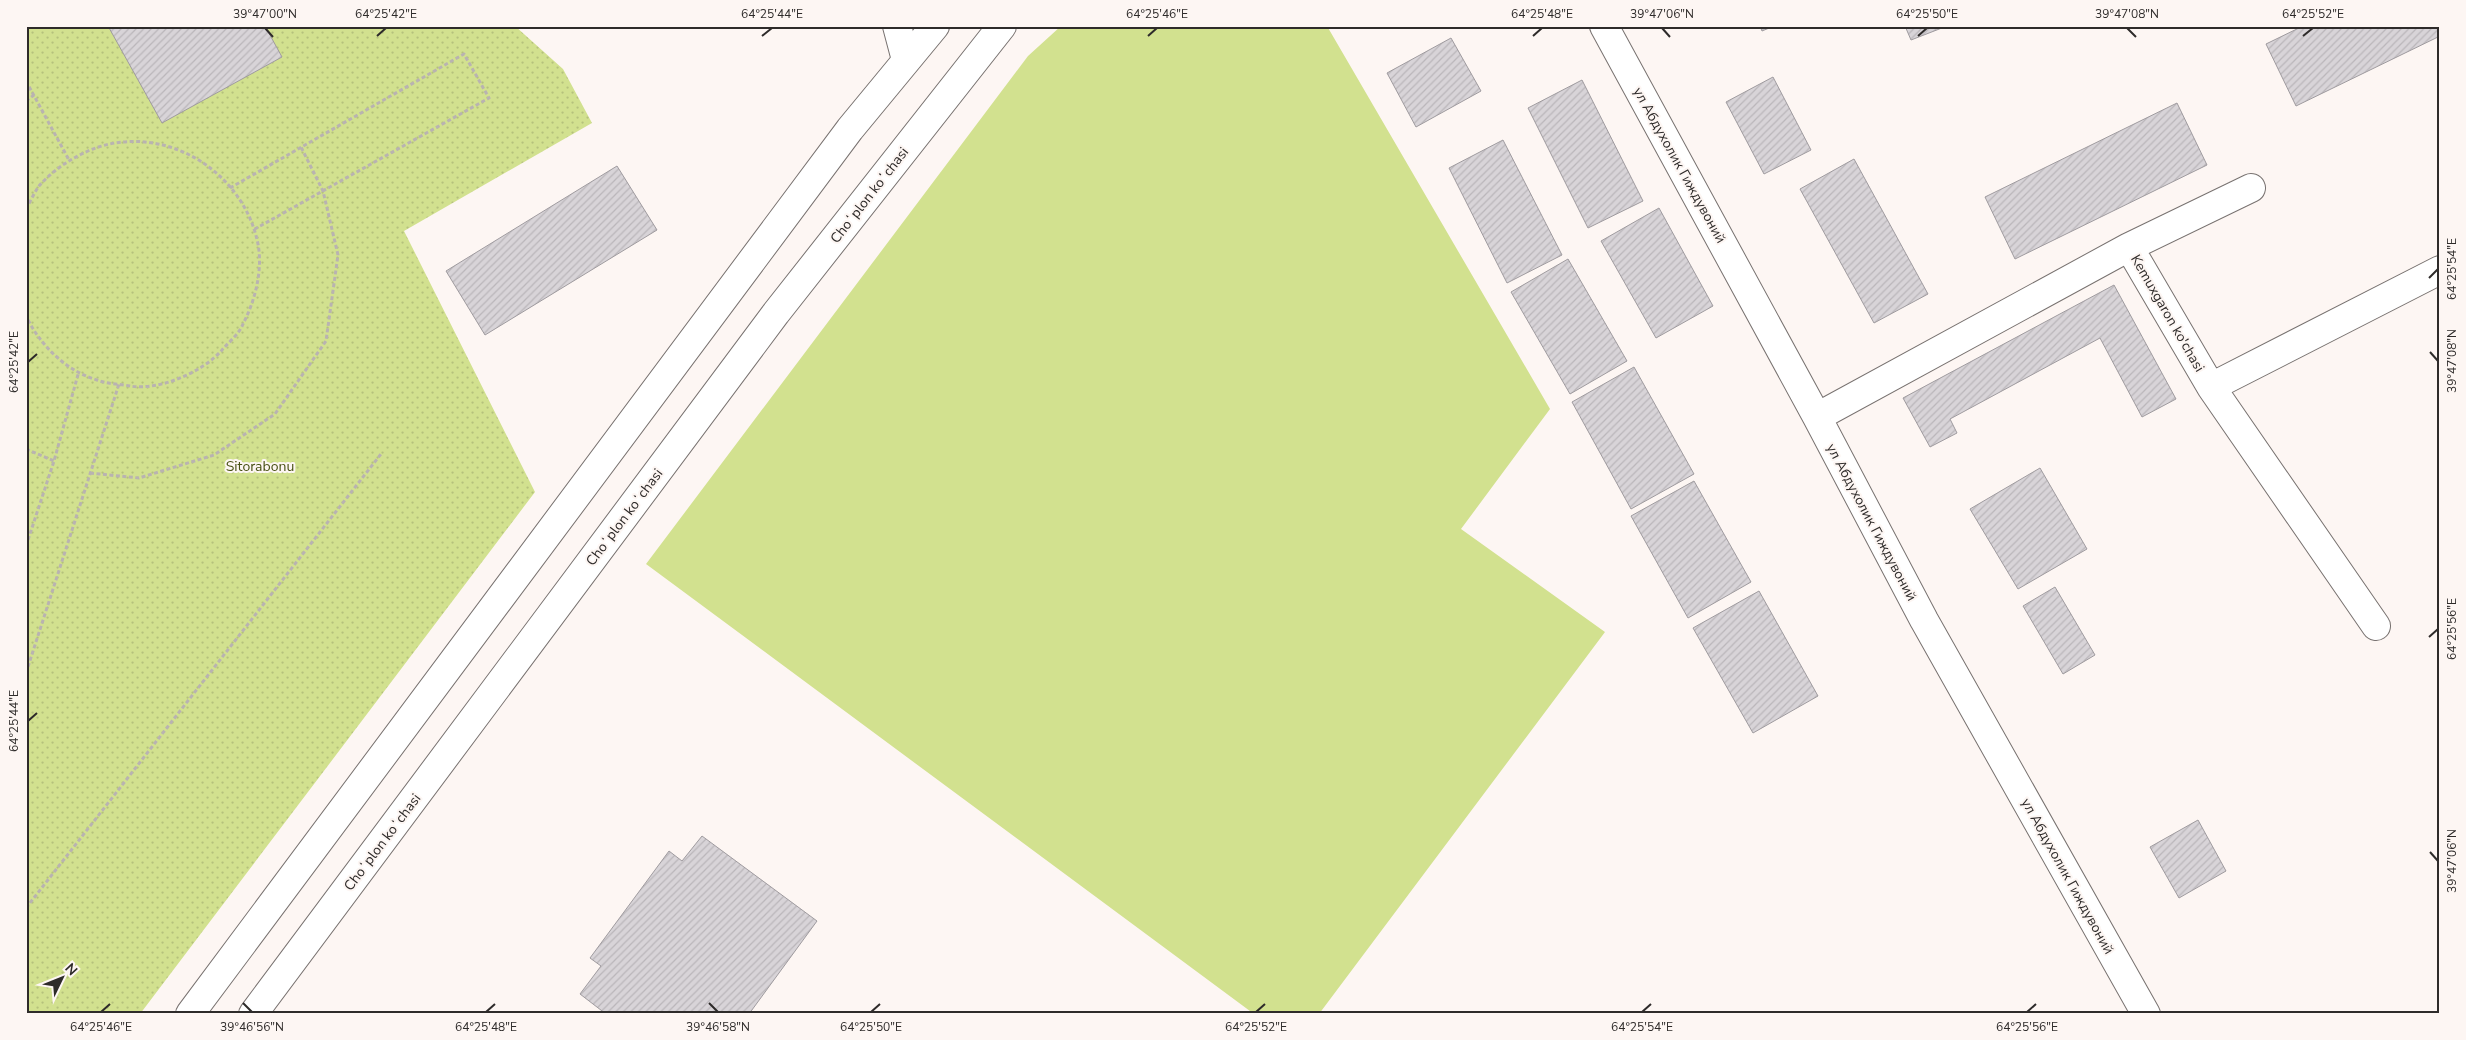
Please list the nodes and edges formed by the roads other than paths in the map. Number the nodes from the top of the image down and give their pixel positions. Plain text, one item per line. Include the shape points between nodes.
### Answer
1 (897, 26) edge
2 (934, 26) edge
3 (1002, 26) edge
4 (1604, 26) edge
5 (906, 60) junction
6 (2251, 188) dead end
7 (2129, 247) junction
8 (2440, 270) edge
9 (2211, 387) junction
10 (1817, 417) junction
11 (2376, 626) dead end
12 (190, 1014) edge
13 (253, 1014) edge
14 (2146, 1014) edge

1 - 5 main road
2 - 5 main road
3 - 13 main road, Choʻplon koʻchasi via 776,313
4 - 10 main road, ул Абдухолик Гиждувоний
5 - 12 main road via 844,137
6 - 7 main road
7 - 9 main road, Kemuxgaron ko'chasi
7 - 10 main road, Kemuxgaron ko'chasi
8 - 9 main road, Kemuxgaron ko'chasi
9 - 11 main road
10 - 14 main road, ул Абдухолик Гиждувоний via 1924,620

